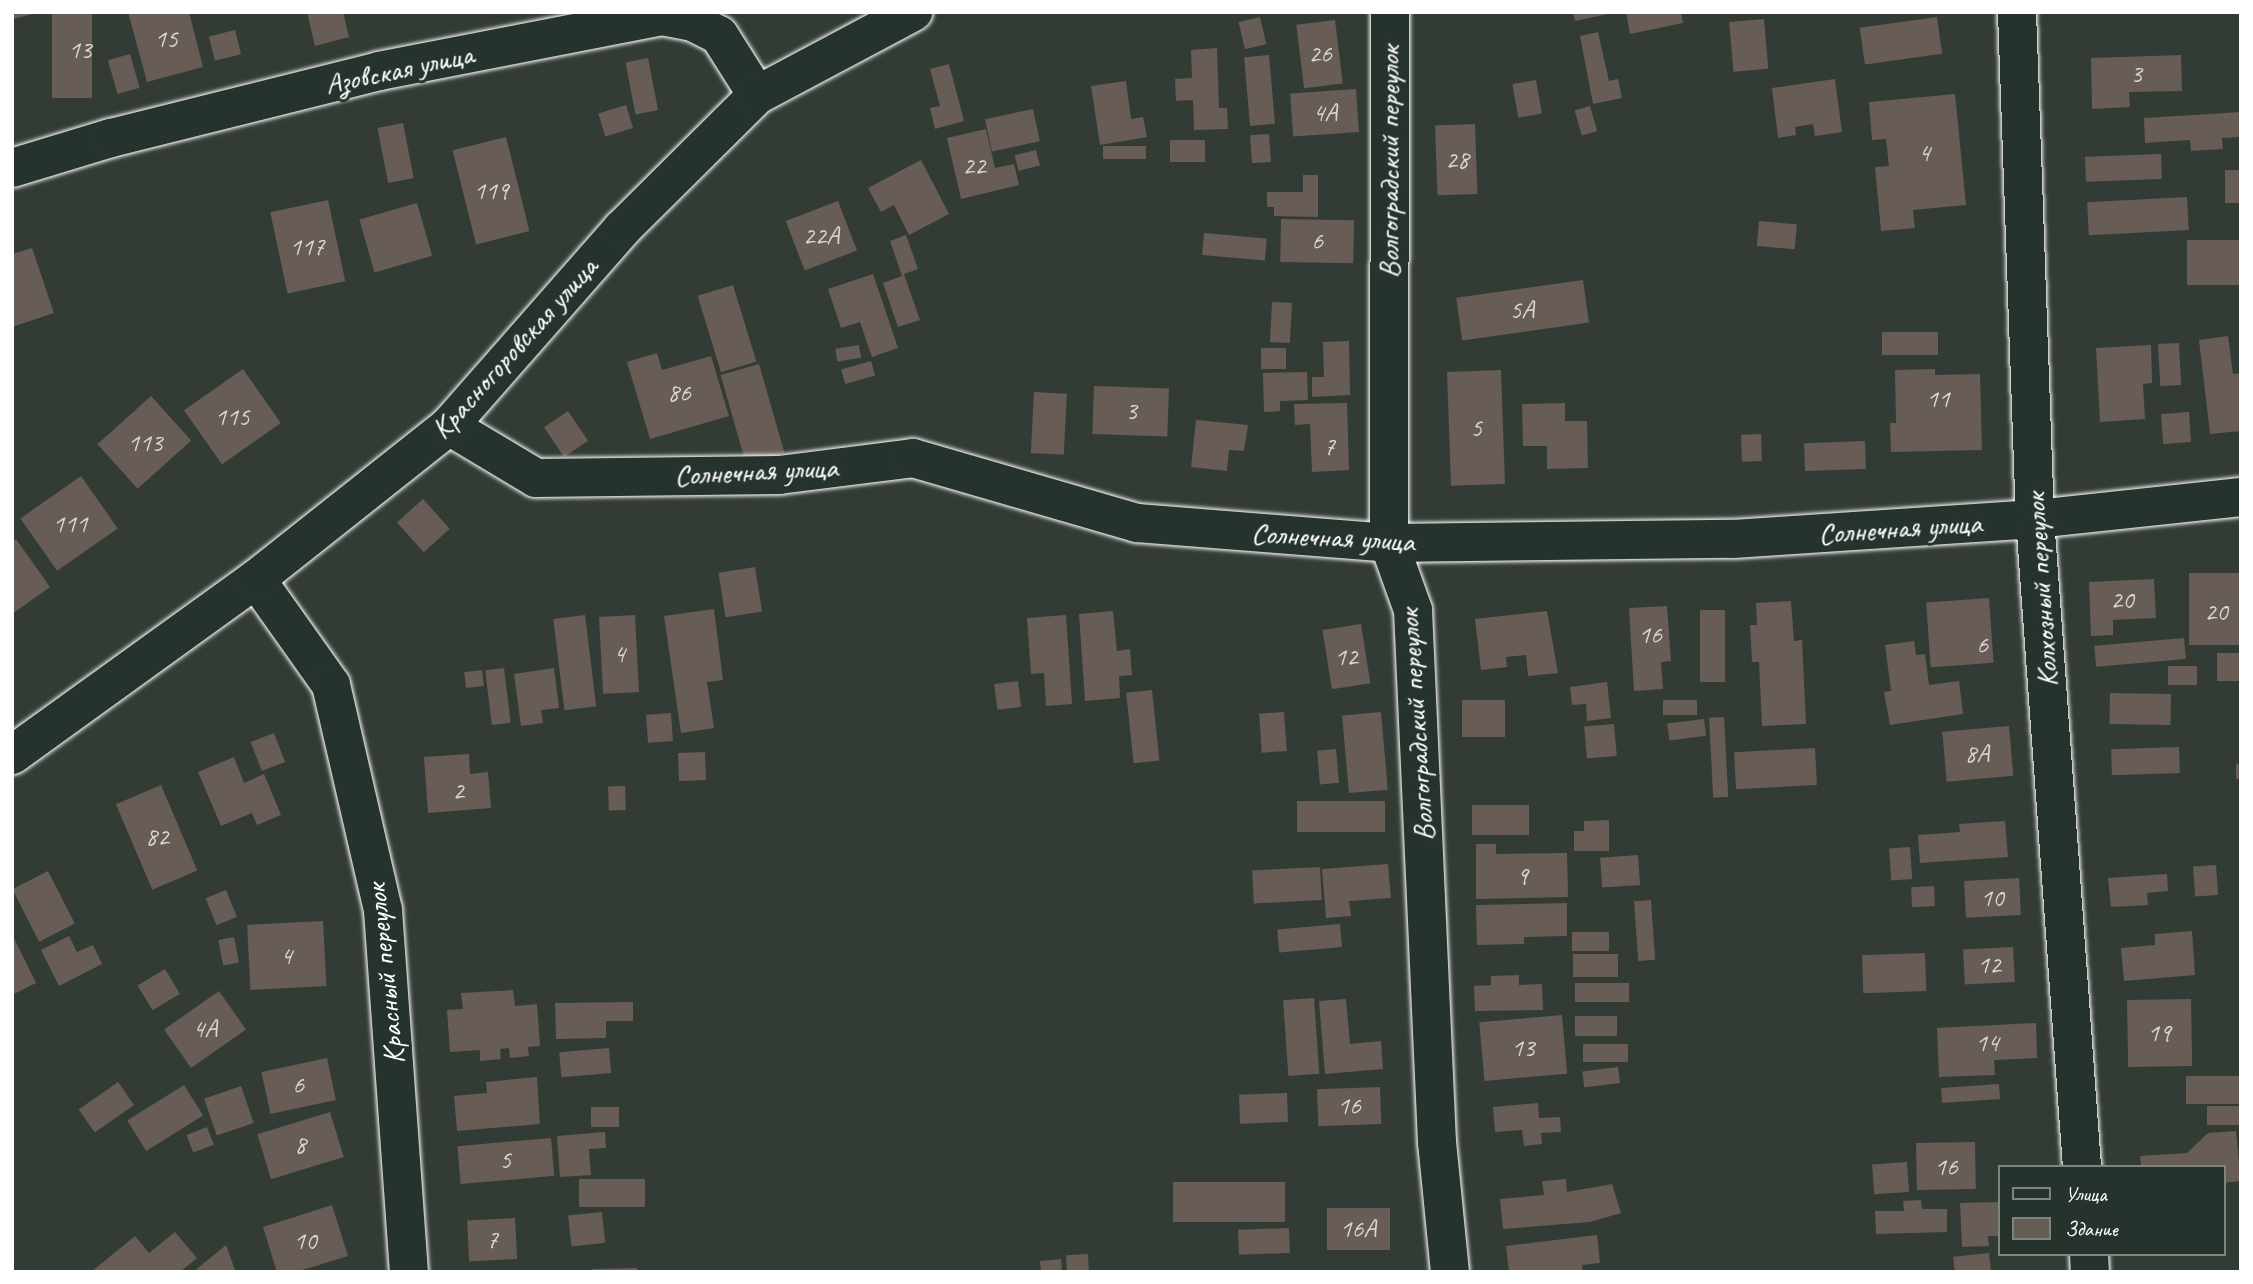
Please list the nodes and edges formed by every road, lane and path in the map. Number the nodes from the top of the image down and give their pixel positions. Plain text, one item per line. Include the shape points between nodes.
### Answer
1 (1390, 12) edge
2 (2017, 12) edge
3 (910, 13) edge
4 (757, 95) junction
5 (12, 168) edge
6 (449, 426) junction
7 (2241, 497) edge
8 (2035, 519) junction
9 (1389, 543) junction
10 (256, 579) junction
11 (12, 755) edge
12 (2082, 1165) edge
13 (409, 1272) edge
14 (1450, 1272) edge

1 - 9 street, Волгоградский переулок
2 - 8 street, Колхозный переулок
3 - 4 street, Красногоровская улица
4 - 5 street, Азовская улица via 719,36 693,22 662,16 379,71 111,138
4 - 6 street, Красногоровская улица via 622,229
6 - 9 street, Солнечная улица via 536,478 779,475 913,458 1137,523
6 - 10 street, Красногоровская улица
7 - 8 street, Солнечная улица
8 - 9 street, Солнечная улица via 1733,539
8 - 12 street, Колхозный переулок
9 - 14 street, Волгоградский переулок via 1413,610 1437,1142
10 - 11 street, Красногоровская улица
10 - 13 street, Красный переулок via 331,685 383,910

